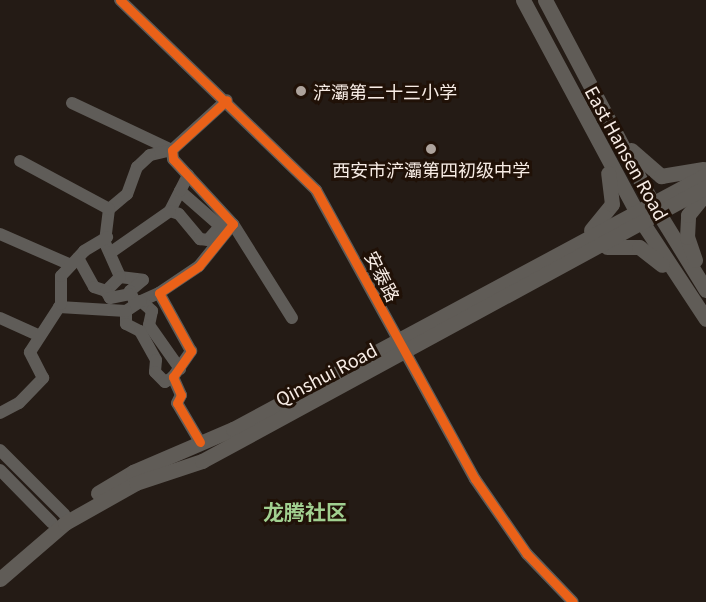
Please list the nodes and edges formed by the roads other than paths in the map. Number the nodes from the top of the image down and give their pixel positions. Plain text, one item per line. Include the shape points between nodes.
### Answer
1 (120, 0) edge
2 (523, 0) edge
3 (545, 0) edge
4 (226, 100) junction
5 (72, 103) dead end
6 (618, 134) junction
7 (594, 136) junction
8 (172, 150) junction
9 (20, 161) dead end
10 (706, 168) edge
11 (188, 175) junction
12 (706, 175) edge
13 (706, 187) edge
14 (180, 191) junction
15 (706, 193) edge
16 (109, 209) junction
17 (656, 209) junction
18 (170, 211) junction
19 (639, 217) junction
20 (232, 224) junction
21 (0, 234) edge
22 (107, 237) junction
23 (574, 244) junction
24 (110, 253) junction
25 (576, 259) junction
26 (74, 261) junction
27 (120, 277) junction
28 (706, 289) edge
29 (106, 291) junction
30 (159, 293) junction
31 (689, 294) junction
32 (133, 302) junction
33 (59, 307) junction
34 (0, 318) edge
35 (292, 318) dead end
36 (706, 319) edge
37 (144, 328) junction
38 (38, 335) junction
39 (402, 347) junction
40 (176, 373) junction
41 (0, 413) edge
42 (200, 441) junction
43 (0, 450) edge
44 (0, 470) edge
45 (58, 518) junction
46 (0, 568) edge
47 (0, 579) edge
48 (573, 602) edge

1 - 4 street, 安泰路
2 - 7 main road, East Hansen Road
3 - 6 main road, East Hansen Road
4 - 8 street
4 - 39 street, 安泰路 via 316,190
5 - 8 street
6 - 10 main road via 661,176
6 - 17 main road, East Hansen Road
7 - 19 main road, East Hansen Road
7 - 23 main road via 612,186 612,204 602,221
8 - 11 street
8 - 16 street via 150,155 137,167 127,194
9 - 16 street
11 - 14 street
11 - 20 street
12 - 17 main road, Qinshui Road
13 - 17 main road, Qinshui Road
14 - 18 street
14 - 18 street via 220,226 208,240 200,239 179,214
15 - 28 main road via 691,209 686,231
16 - 22 street
17 - 19 main road, Qinshui Road
17 - 28 main road, East Hansen Road
18 - 24 street
19 - 23 main road, Qinshui Road
19 - 25 main road, Qinshui Road
19 - 31 main road, East Hansen Road
20 - 30 street via 199,266
20 - 35 street
21 - 26 street
22 - 24 street
22 - 26 street
23 - 39 main road, Qinshui Road
24 - 27 street
25 - 31 main road via 615,244 639,247
25 - 39 main road, Qinshui Road
26 - 29 street via 94,287
26 - 33 street via 62,276
27 - 29 street
27 - 32 street via 144,280
29 - 32 street via 110,298
30 - 32 street
30 - 40 street via 191,351
31 - 36 main road, East Hansen Road
32 - 33 street
32 - 37 street via 152,311
32 - 37 street via 126,324
33 - 38 street
34 - 38 street
37 - 40 street
37 - 40 street via 156,360 155,372 165,382
38 - 41 street via 30,352 43,378 19,403
39 - 42 main road, Qinshui Road
39 - 47 main road, Qinshui Road via 202,461 136,483 85,512
39 - 48 street, 安泰路 via 475,479 527,554
40 - 42 street via 181,395 177,403
42 - 45 main road, Qinshui Road via 133,472
43 - 45 street
44 - 45 street
45 - 46 main road, Qinshui Road

